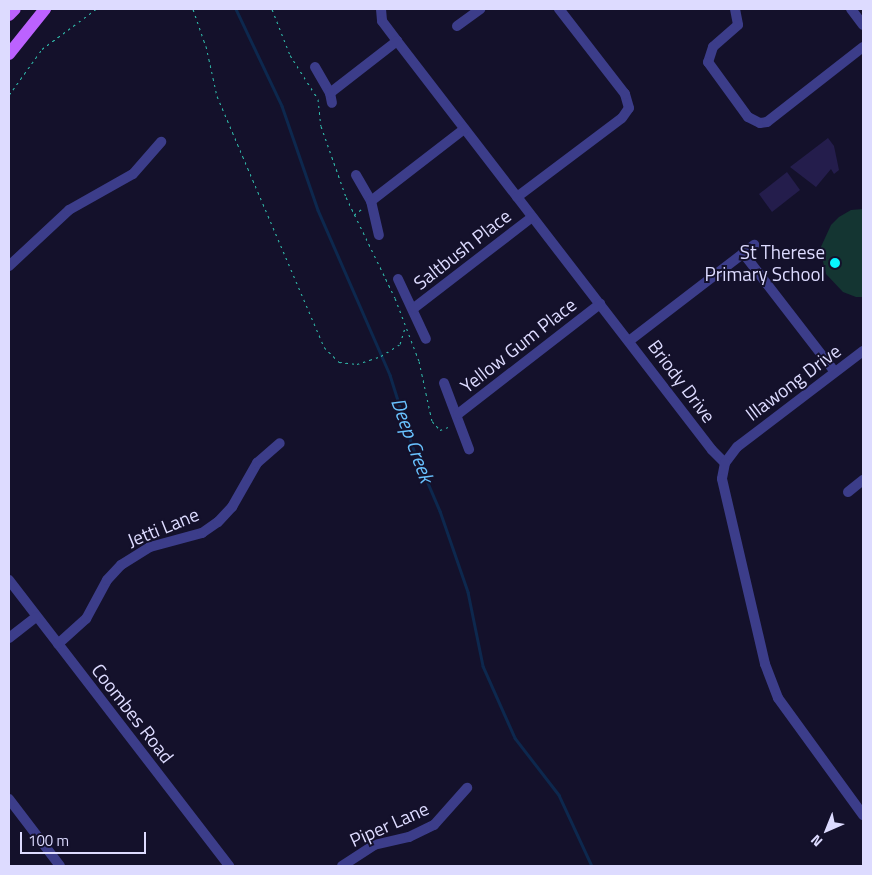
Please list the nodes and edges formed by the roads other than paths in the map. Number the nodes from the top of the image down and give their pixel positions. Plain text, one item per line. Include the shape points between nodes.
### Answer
1 (15, 9) edge
2 (45, 9) edge
3 (381, 9) edge
4 (560, 9) edge
5 (735, 9) edge
6 (851, 9) edge
7 (472, 11) edge
8 (9, 15) edge
9 (863, 25) edge
10 (457, 26) dead end
11 (397, 41) junction
12 (863, 47) edge
13 (9, 54) edge
14 (315, 67) dead end
15 (464, 129) junction
16 (161, 142) dead end
17 (356, 175) dead end
18 (517, 197) junction
19 (371, 201) junction
20 (532, 217) junction
21 (379, 235) dead end
22 (754, 245) dead end
23 (743, 253) junction
24 (9, 266) edge
25 (398, 279) dead end
26 (600, 304) junction
27 (414, 308) junction
28 (426, 339) dead end
29 (629, 341) junction
30 (863, 351) edge
31 (835, 372) junction
32 (444, 383) dead end
33 (458, 414) junction
34 (280, 443) dead end
35 (469, 449) dead end
36 (725, 463) junction
37 (863, 480) edge
38 (848, 492) dead end
39 (9, 580) edge
40 (36, 617) junction
41 (9, 638) edge
42 (58, 644) junction
43 (466, 788) dead end
44 (9, 800) edge
45 (863, 815) edge
46 (60, 866) edge
47 (229, 866) edge
48 (342, 866) edge

1 - 8 main road
2 - 13 main road
3 - 11 street, Briody Drive via 382,21
4 - 18 street via 625,94 629,108 622,118
5 - 12 street via 738,25 710,52 708,62 748,117 760,124 773,118
6 - 9 street
7 - 10 street
11 - 14 street via 331,98
11 - 15 street, Briody Drive
15 - 18 street, Briody Drive
15 - 19 street
16 - 24 street via 134,174 69,210
17 - 19 street
18 - 20 street, Briody Drive
19 - 21 street
20 - 26 street, Briody Drive
20 - 27 street, Saltbush Place
22 - 23 street
23 - 29 street
23 - 31 street
25 - 27 street, Saltbush Place
26 - 29 street, Briody Drive
26 - 33 street, Yellow Gum Place
27 - 28 street, Saltbush Place
29 - 36 street, Briody Drive
30 - 31 street, Illawong Drive
31 - 36 street, Illawong Drive via 742,442
32 - 33 street, Yellow Gum Place
33 - 35 street, Yellow Gum Place
34 - 42 street, Jetti Lane via 257,463 232,507 218,522 202,534 150,548 121,564 107,580 86,619
36 - 45 street via 722,479 726,508 774,689 788,715
37 - 38 street
39 - 40 street, Coombes Road
40 - 41 street
40 - 42 street, Coombes Road
42 - 47 street, Coombes Road
43 - 48 street, Piper Lane via 434,825 409,837 374,845
44 - 46 street

